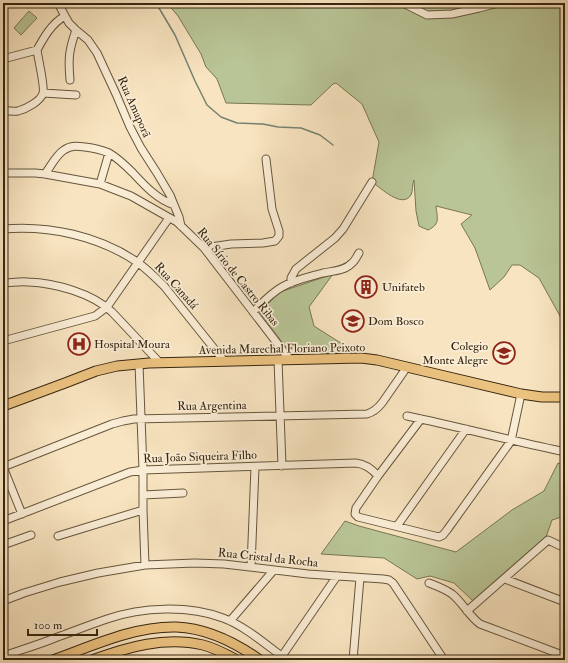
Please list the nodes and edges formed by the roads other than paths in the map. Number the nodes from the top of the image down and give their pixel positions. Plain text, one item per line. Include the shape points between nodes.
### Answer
1 (58, 3) edge
2 (404, 3) edge
3 (498, 3) edge
4 (65, 16) junction
5 (76, 30) junction
6 (37, 50) junction
7 (3, 59) edge
8 (70, 80) dead end
9 (43, 93) junction
10 (76, 95) dead end
11 (3, 110) edge
12 (109, 153) junction
13 (266, 159) dead end
14 (3, 173) edge
15 (45, 174) junction
16 (372, 182) dead end
17 (100, 184) junction
18 (174, 205) junction
19 (169, 218) junction
20 (182, 226) junction
21 (3, 229) edge
22 (204, 248) junction
23 (359, 253) dead end
24 (138, 262) junction
25 (3, 283) edge
26 (291, 283) junction
27 (107, 307) junction
28 (253, 312) junction
29 (3, 341) edge
30 (278, 360) junction
31 (290, 360) junction
32 (224, 362) junction
33 (160, 363) junction
34 (139, 364) junction
35 (407, 367) junction
36 (521, 394) junction
37 (565, 397) edge
38 (3, 406) edge
39 (280, 416) junction
40 (408, 416) dead end
41 (141, 418) junction
42 (421, 419) junction
43 (466, 429) junction
44 (511, 441) junction
45 (565, 452) edge
46 (282, 466) junction
47 (3, 467) edge
48 (255, 467) junction
49 (143, 470) junction
50 (378, 476) junction
51 (183, 493) dead end
52 (143, 496) junction
53 (143, 510) junction
54 (22, 514) junction
55 (3, 521) edge
56 (397, 526) junction
57 (31, 535) dead end
58 (58, 536) dead end
59 (3, 545) edge
60 (565, 548) edge
61 (145, 565) junction
62 (251, 567) junction
63 (273, 571) junction
64 (337, 576) junction
65 (360, 578) junction
66 (505, 579) junction
67 (429, 583) dead end
68 (3, 601) edge
69 (565, 602) edge
70 (467, 611) junction
71 (230, 621) junction
72 (3, 656) edge
73 (565, 656) edge
74 (284, 658) edge
75 (53, 660) edge
76 (92, 660) edge
77 (237, 660) edge
78 (260, 660) edge
79 (353, 660) edge
80 (444, 660) edge

1 - 4 street, Rua Amaporã
2 - 3 street via 427,15 452,14
4 - 5 street, Rua Amaporã
4 - 6 street via 52,27
5 - 8 street via 69,52
5 - 18 street, Rua Amaporã via 88,40 97,53 138,143 170,194
6 - 7 street
6 - 9 street
9 - 10 street
9 - 11 street via 33,104 23,109 10,112
12 - 15 street via 72,146 58,156
12 - 17 street
12 - 18 street via 126,165 157,196
13 - 22 street via 272,210 279,236 275,241 263,244 231,244
14 - 15 street, Rua Sírio de Castro Ribas
15 - 17 street, Rua Sírio de Castro Ribas
16 - 26 street via 343,229 296,269
17 - 19 street, Rua Sírio de Castro Ribas via 131,196
18 - 20 street, Rua Amaporã
19 - 20 street, Rua Sírio de Castro Ribas
19 - 24 street
20 - 22 street, Rua Sírio de Castro Ribas
21 - 24 street, Rua Canadá via 40,229 85,238 119,251
22 - 28 street, Rua Sírio de Castro Ribas
23 - 26 street via 352,263 339,270
24 - 27 street
24 - 32 street, Rua Canadá via 164,286
25 - 27 street via 28,282 51,285 80,293
26 - 28 street via 273,293
27 - 29 street via 95,316
27 - 33 street
28 - 31 street, Rua Sírio de Castro Ribas
30 - 31 main road, Avenida Marechal Floriano Peixoto
30 - 32 main road, Avenida Marechal Floriano Peixoto
30 - 39 street
31 - 35 main road, Avenida Marechal Floriano Peixoto via 369,358
32 - 33 main road, Avenida Marechal Floriano Peixoto
33 - 34 main road, Avenida Marechal Floriano Peixoto
34 - 38 main road, Avenida Marechal Floriano Peixoto via 96,370
34 - 41 street
35 - 36 main road, Avenida Marechal Floriano Peixoto
35 - 39 street, Rua Argentina via 378,409 367,414
36 - 37 main road, Avenida Marechal Floriano Peixoto
36 - 44 street
39 - 41 street, Rua Argentina
39 - 46 street
40 - 42 street
41 - 47 street, Rua Argentina via 112,424
41 - 49 street
42 - 43 street
42 - 50 street
43 - 44 street
43 - 56 street
44 - 45 street
44 - 56 street via 443,535 439,537
46 - 48 street, Rua João Siqueira Filho
46 - 50 street, Rua João Siqueira Filho via 362,464
47 - 54 street
48 - 49 street, Rua João Siqueira Filho
48 - 62 street
49 - 52 street
49 - 54 street, Rua João Siqueira Filho via 130,472
50 - 56 street via 356,508 355,514 358,517
51 - 52 street
52 - 53 street
53 - 58 street
53 - 61 street
54 - 55 street, Rua João Siqueira Filho
57 - 59 street
60 - 66 street via 548,540
61 - 62 street, Rua Cristal da Rocha via 195,563
61 - 68 street, Rua Cristal da Rocha via 98,573
62 - 63 street, Rua Cristal da Rocha
63 - 64 street, Rua Cristal da Rocha
63 - 71 street
64 - 65 street, Rua Cristal da Rocha
64 - 74 street
65 - 79 street
65 - 80 street, Rua Cristal da Rocha via 389,580
66 - 69 street
66 - 70 street
67 - 70 street via 451,594
70 - 73 street via 474,620 487,628
71 - 72 street via 211,614 179,609 128,613
71 - 74 street
75 - 78 main road via 119,636 166,627 178,627 218,636
76 - 77 main road via 121,650 162,642 204,645

